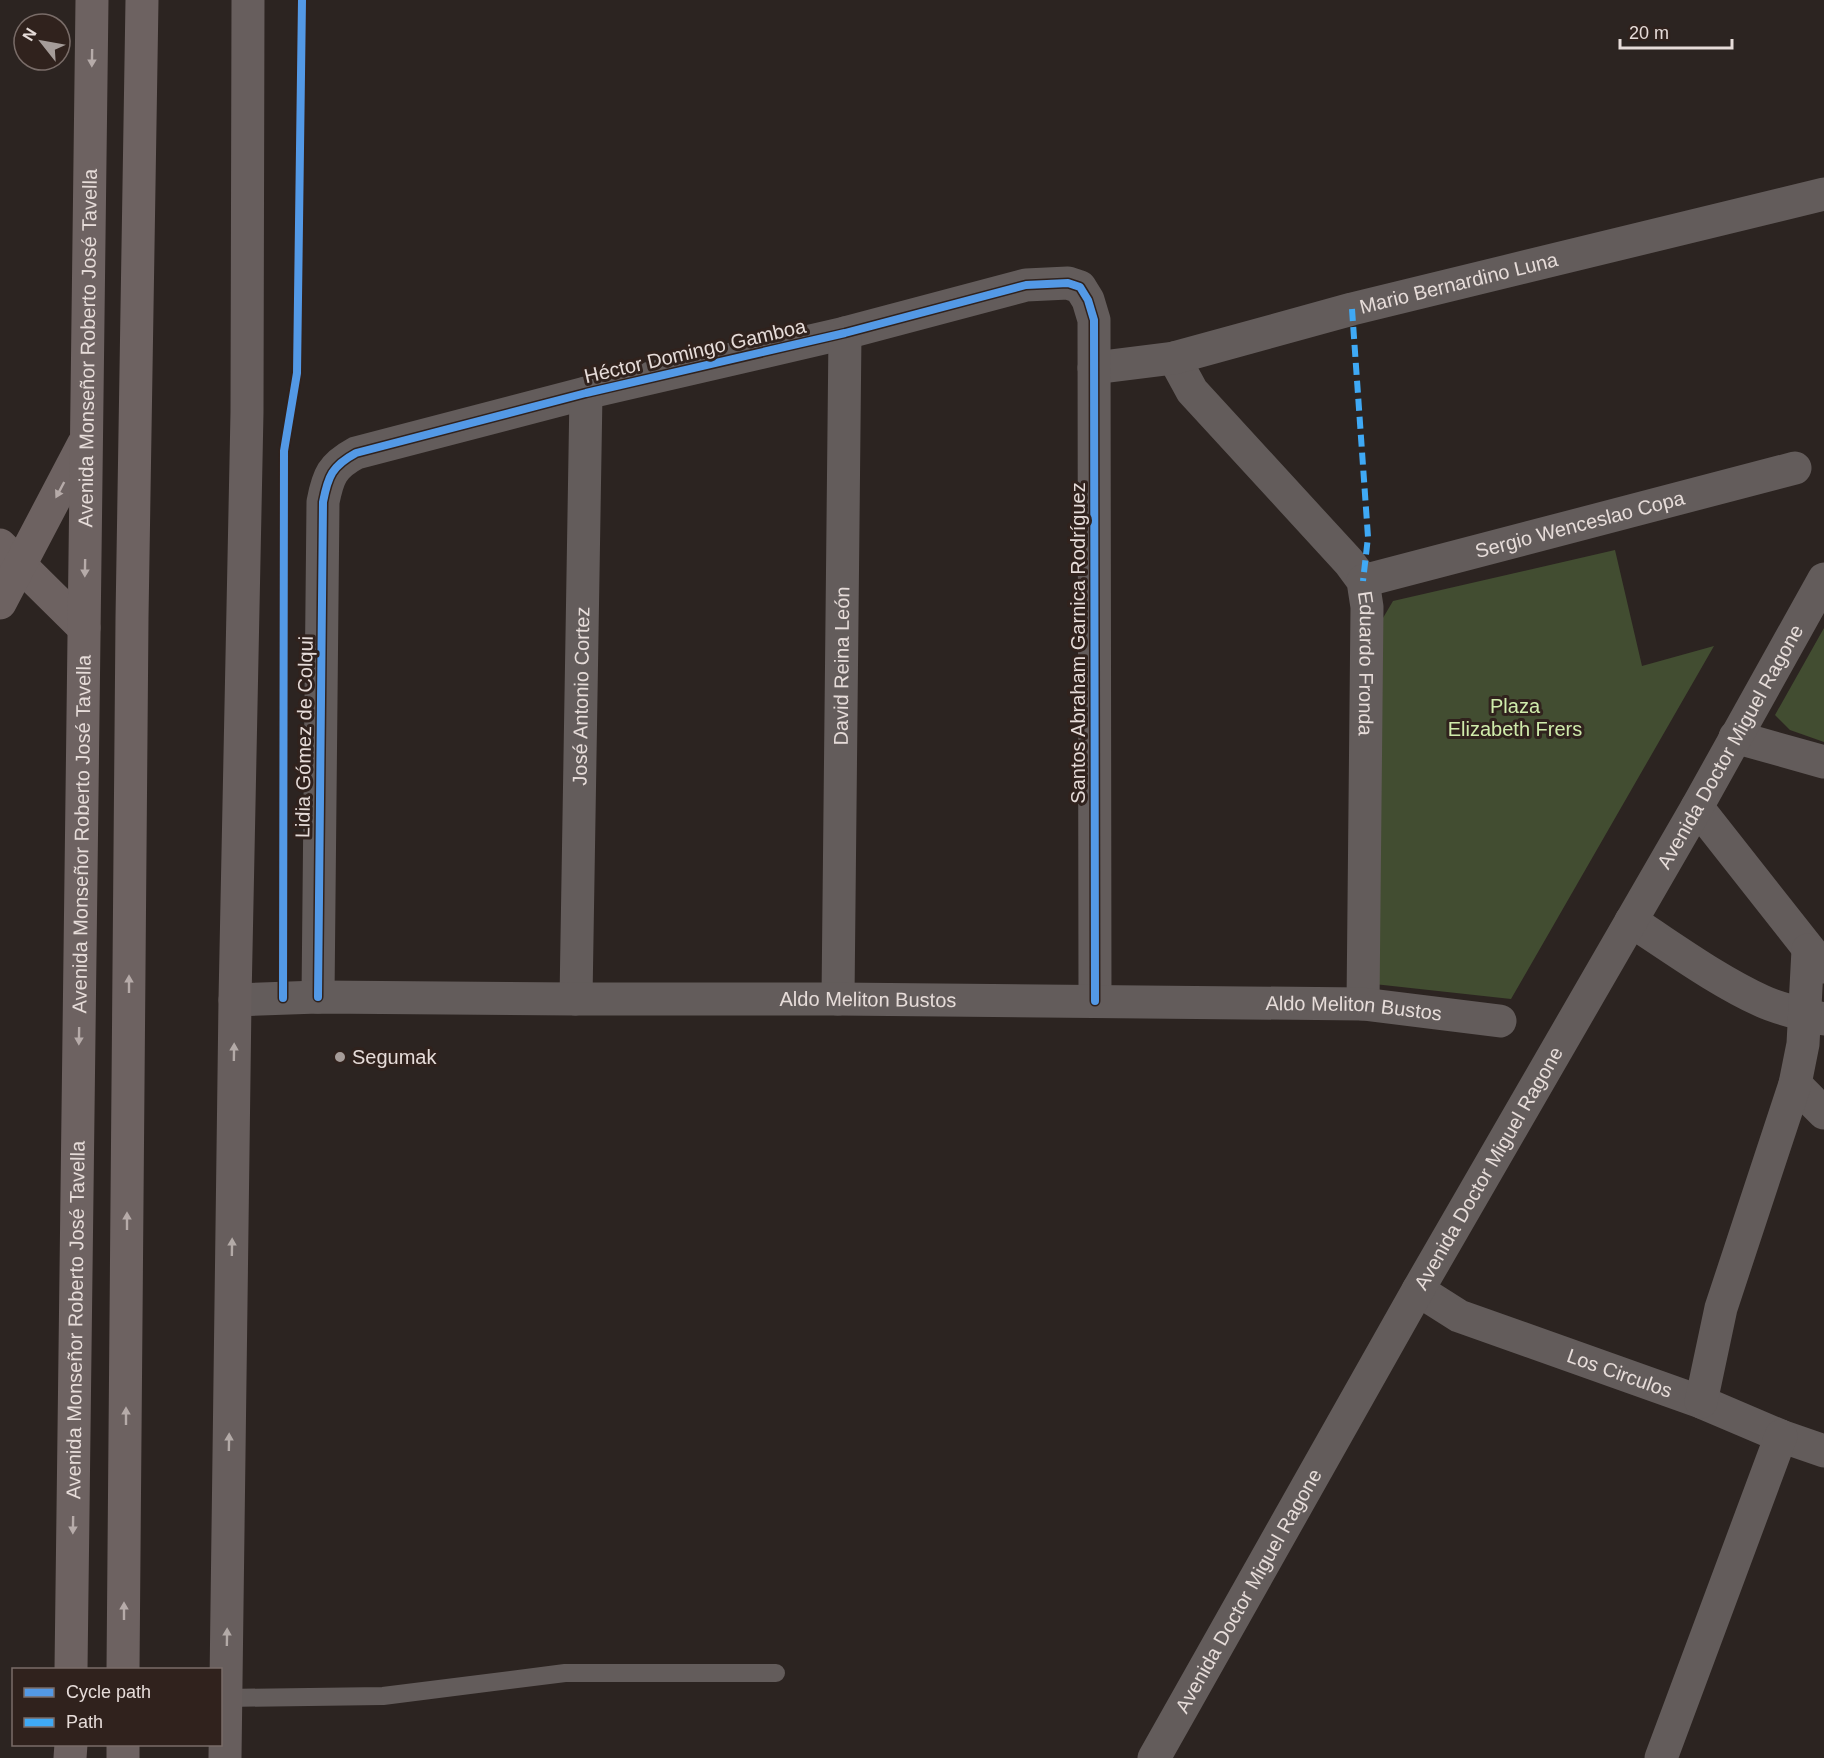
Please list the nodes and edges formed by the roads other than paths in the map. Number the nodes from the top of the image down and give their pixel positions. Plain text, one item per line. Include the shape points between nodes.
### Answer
1 (92, 0) edge
2 (142, 0) edge
3 (248, 0) edge
4 (1824, 194) edge
5 (1080, 287) joint
6 (845, 333) junction
7 (1174, 358) junction
8 (1094, 368) junction
9 (586, 393) junction
10 (87, 439) junction
11 (1795, 468) dead end
12 (328, 478) joint
13 (10, 555) edge
14 (1824, 579) edge
15 (1363, 581) junction
16 (0, 603) edge
17 (84, 628) junction
18 (1735, 737) junction
19 (1824, 762) edge
20 (1697, 807) junction
21 (1631, 921) junction
22 (1816, 959) edge
23 (318, 997) junction
24 (576, 999) junction
25 (837, 999) junction
26 (235, 1000) junction
27 (1095, 1001) junction
28 (1363, 1004) junction
29 (1814, 1017) edge
30 (1500, 1021) dead end
31 (1795, 1084) junction
32 (1824, 1113) edge
33 (1418, 1290) junction
34 (1701, 1402) junction
35 (1781, 1436) junction
36 (1824, 1451) edge
37 (72, 1668) edge
38 (123, 1668) edge
39 (776, 1673) dead end
40 (226, 1698) junction
41 (225, 1758) edge
42 (1154, 1758) edge
43 (1661, 1758) edge

1 -> 10 highway, Avenida Monseñor Roberto José Tavella
38 -> 2 highway
3 - 26 main road via 247,412
4 - 7 street, Mario Bernardino Luna via 1352,309
5 - 6 street, Héctor Domingo Gamboa via 1068,283 1026,285
5 - 8 street, Santos Abraham Garnica Rodríguez via 1094,320
6 - 9 street, Héctor Domingo Gamboa
6 - 25 street, David Reina León
7 - 8 street, Mario Bernardino Luna
7 - 15 street, Eduardo Fronda via 1192,391
8 - 27 street, Santos Abraham Garnica Rodríguez
9 - 12 street, Héctor Domingo Gamboa via 356,453 340,462
9 - 24 street, José Antonio Cortez
10 -> 13 highway
10 -> 17 highway, Avenida Monseñor Roberto José Tavella
11 - 15 street, Sergio Wenceslao Copa
12 - 23 street, Lidia Gómez de Colqui via 323,502
13 - 16 highway
13 - 17 highway
14 - 18 street, Avenida Doctor Miguel Ragone
15 - 28 street, Eduardo Fronda via 1367,607
17 -> 37 highway, Avenida Monseñor Roberto José Tavella
18 - 19 street
18 - 20 street, Avenida Doctor Miguel Ragone
20 - 21 street, Avenida Doctor Miguel Ragone
20 - 22 street
21 - 29 street via 1762,1001
21 - 33 street, Avenida Doctor Miguel Ragone
22 - 29 street
23 - 24 street, Aldo Meliton Bustos
23 - 26 street, Aldo Meliton Bustos
24 - 25 street, Aldo Meliton Bustos
25 - 27 street, Aldo Meliton Bustos
40 -> 26 main road
27 - 28 street, Aldo Meliton Bustos
28 - 30 street, Aldo Meliton Bustos
29 - 31 street via 1803,1044
31 - 32 street
31 - 34 street via 1720,1308
33 - 34 street, Los Circulos via 1459,1316
33 - 42 street, Avenida Doctor Miguel Ragone
34 - 35 street, Los Circulos
35 - 36 street, Los Circulos
35 - 43 street
39 - 40 lane via 565,1673 383,1696
40 - 41 main road

